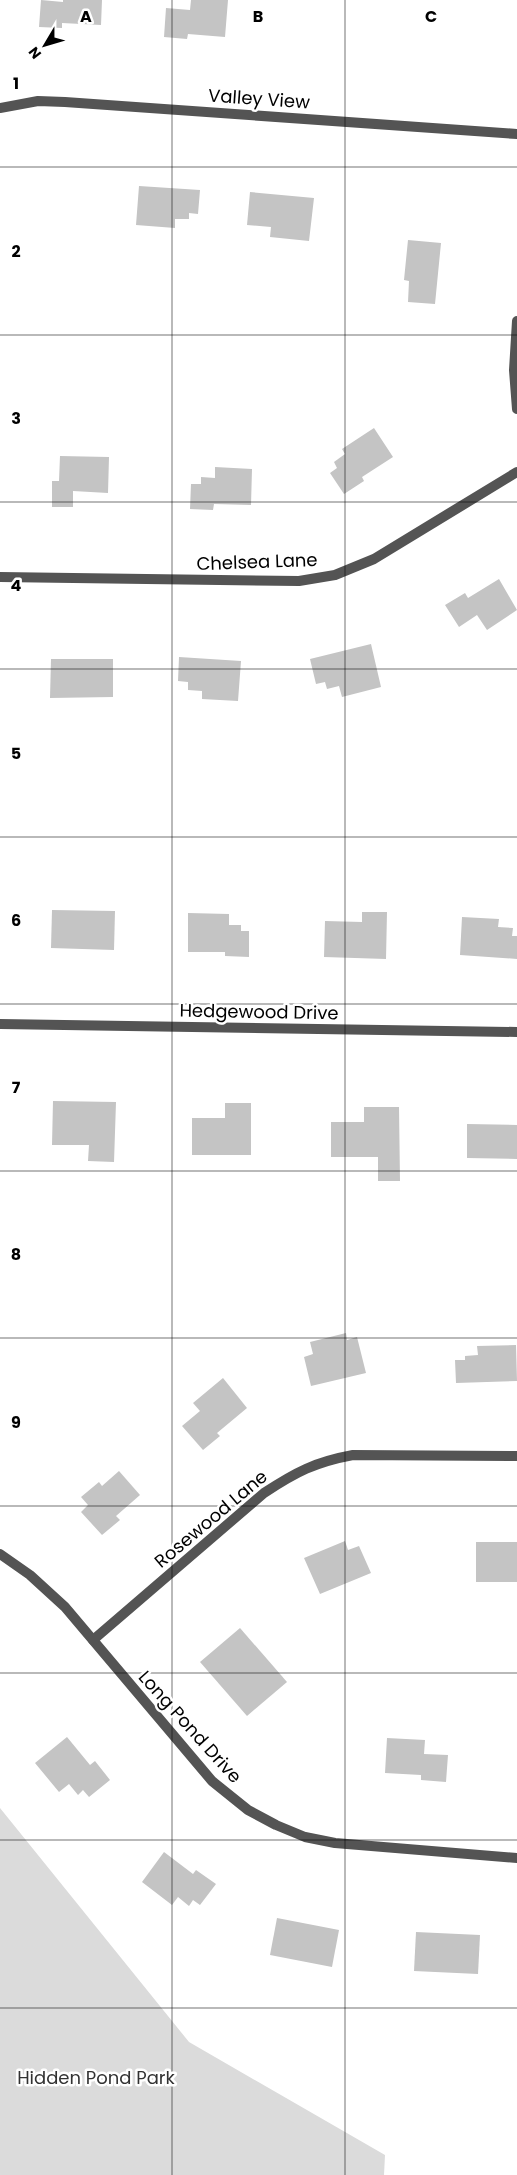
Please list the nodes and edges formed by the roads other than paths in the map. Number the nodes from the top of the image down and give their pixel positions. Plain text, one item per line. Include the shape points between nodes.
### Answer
1 (0, 108) edge
2 (517, 134) edge
3 (517, 321) edge
4 (517, 409) edge
5 (517, 472) edge
6 (0, 577) edge
7 (0, 1024) edge
8 (517, 1032) edge
9 (517, 1456) edge
10 (0, 1554) edge
11 (93, 1640) junction
12 (517, 1858) edge

1 - 2 street, Valley View via 38,101 65,102
3 - 4 street via 514,370
5 - 6 street, Chelsea Lane via 374,559 335,575 299,581
7 - 8 street, Hedgewood Drive
9 - 11 street, Rosewood Lane via 360,1454 329,1460 294,1473 264,1492
10 - 11 street, Long Pond Drive via 30,1575
11 - 12 street, Long Pond Drive via 212,1781 248,1810 276,1825 305,1837 335,1843

